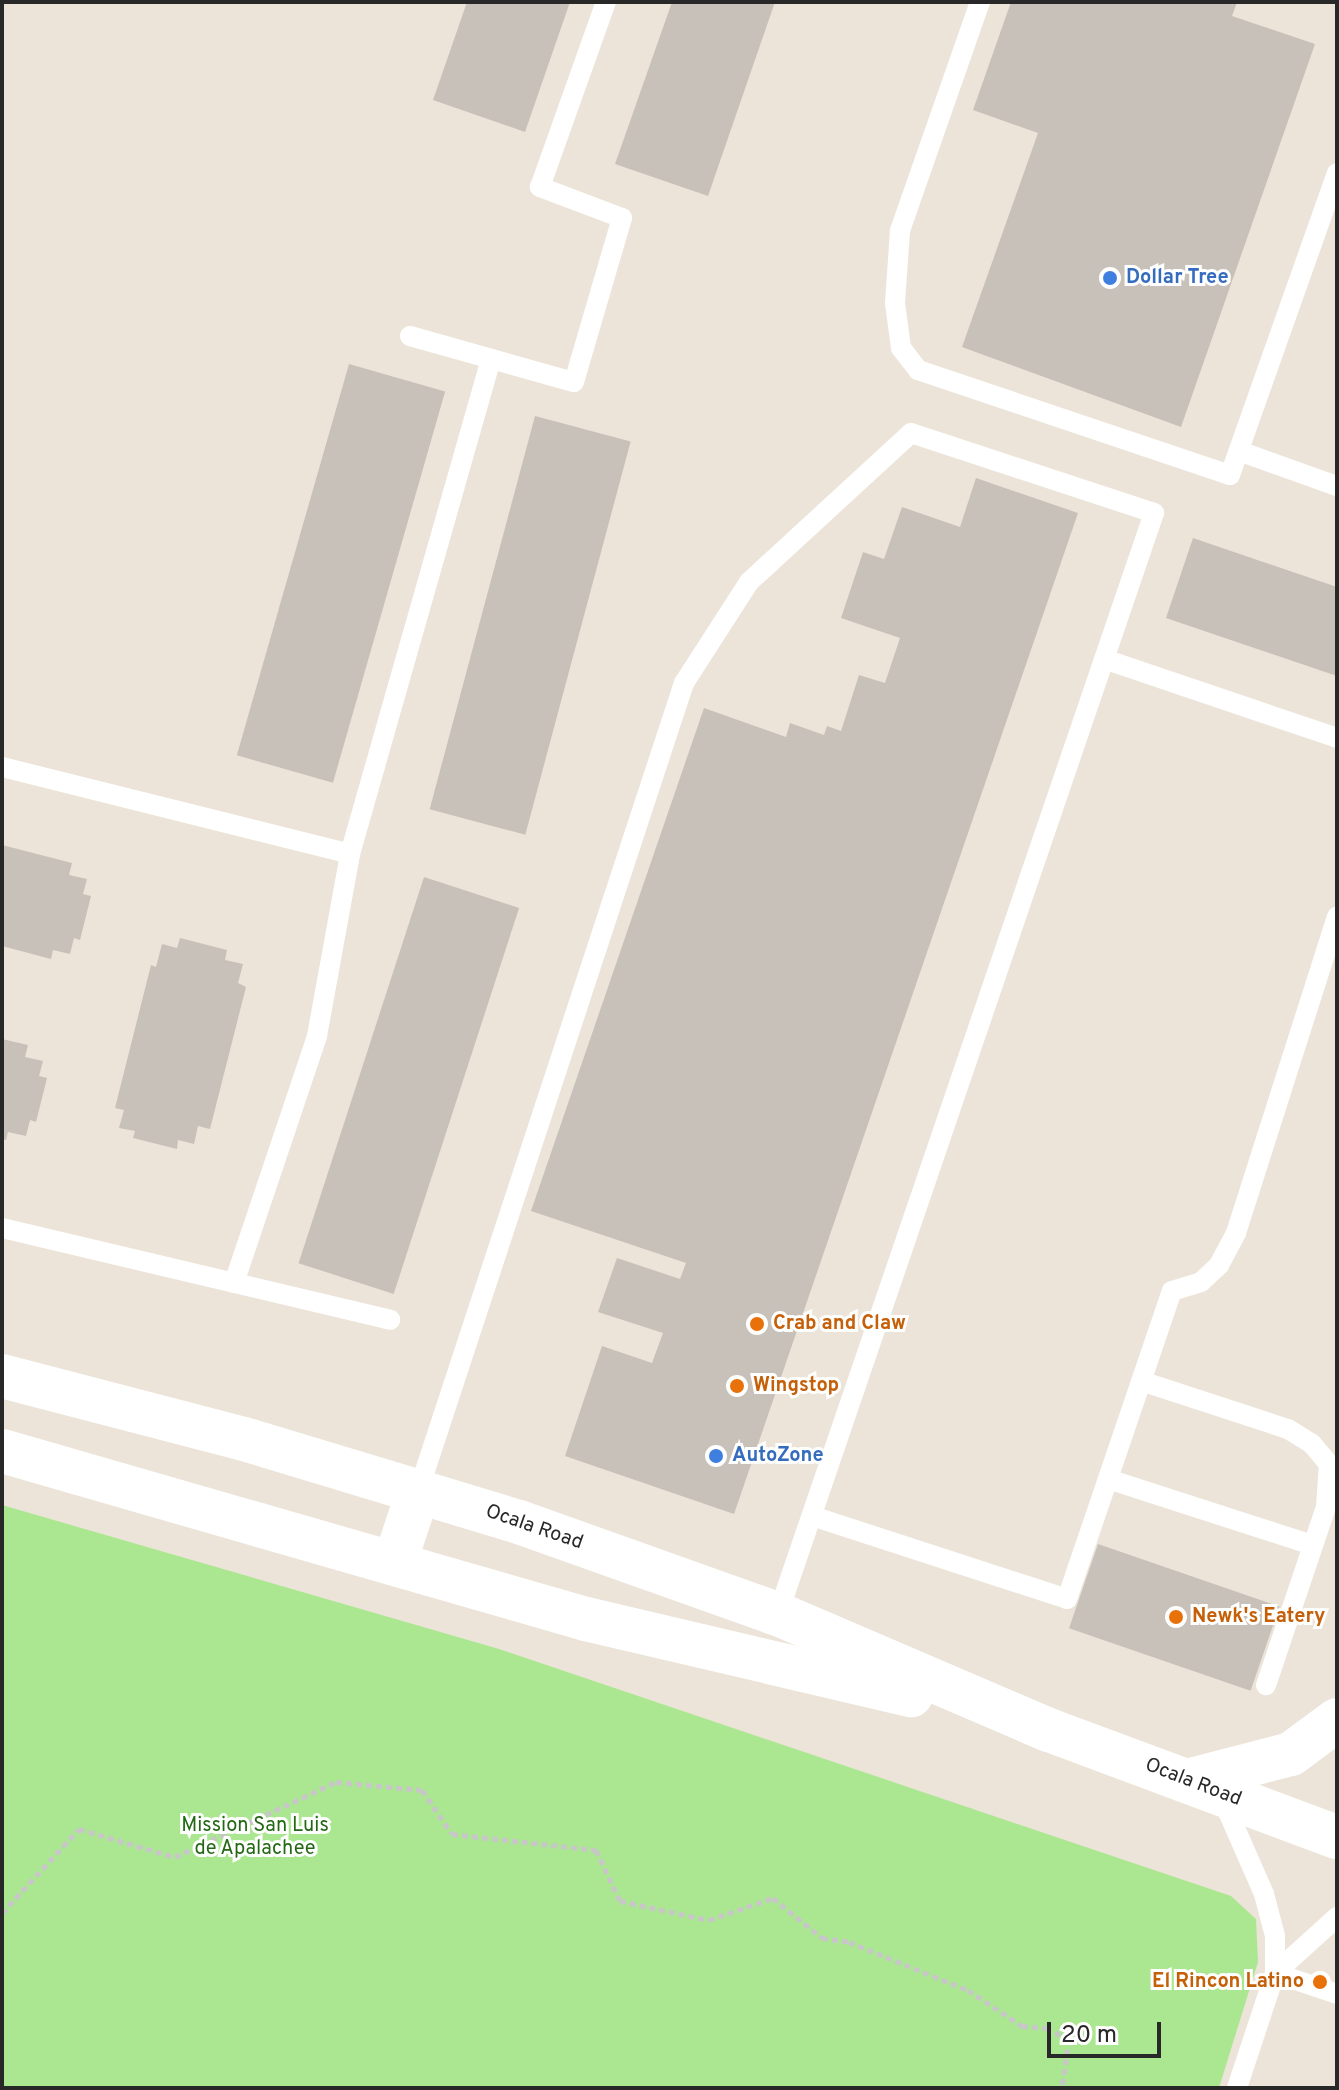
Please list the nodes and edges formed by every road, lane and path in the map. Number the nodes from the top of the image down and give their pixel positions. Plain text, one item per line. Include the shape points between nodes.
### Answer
1 (606, 2) edge
2 (980, 2) edge
3 (1337, 173) edge
4 (410, 336) dead end
5 (491, 359) junction
6 (1239, 451) junction
7 (1337, 486) edge
8 (1104, 659) junction
9 (1337, 738) edge
10 (2, 767) edge
11 (350, 854) junction
12 (1337, 917) edge
13 (2, 1228) edge
14 (234, 1283) junction
15 (390, 1320) dead end
16 (2, 1376) edge
17 (1141, 1381) junction
18 (2, 1451) edge
19 (1332, 1475) edge
20 (1108, 1479) junction
21 (418, 1492) junction
22 (812, 1516) junction
23 (1312, 1545) junction
24 (395, 1562) junction
25 (778, 1614) junction
26 (763, 1657) junction
27 (1266, 1685) dead end
28 (1337, 1720) edge
29 (1049, 1730) junction
30 (1204, 1787) junction
31 (1337, 1837) edge
32 (2, 1913) edge
33 (1337, 1917) edge
34 (1275, 1973) junction
35 (1337, 1994) edge
36 (1062, 2088) edge
37 (1237, 2088) edge

1 - 5 lane via 540,187 622,218 574,382
2 - 6 lane via 900,231 895,303 901,348 918,370 1230,475
3 - 6 lane
4 - 5 lane
5 - 11 lane
6 - 7 lane
8 - 9 lane
8 - 21 lane via 1154,513 911,433 749,582 684,683
8 - 22 lane
10 - 11 lane
11 - 14 lane via 317,1036
12 - 17 lane via 1236,1233 1219,1265 1201,1282 1172,1291
13 - 14 lane
14 - 15 lane
16 - 21 main road, Ocala Road via 244,1439
17 - 19 lane via 1288,1429 1312,1444
17 - 20 lane
18 - 24 main road, Ocala Road
19 - 23 lane
20 - 22 lane via 1067,1599
20 - 23 lane
21 - 24 main road
21 - 25 main road, Ocala Road via 519,1522
22 - 25 lane
23 - 27 lane
24 - 26 main road, Ocala Road via 586,1619
25 - 26 main road
25 - 29 main road, Ocala Road
26 - 29 main road, Ocala Road
28 - 30 main road via 1291,1754
29 - 30 main road, Ocala Road
30 - 31 main road, Ocala Road
30 - 34 lane via 1264,1894 1275,1936
32 - 36 path via 79,1829 175,1857 336,1782 422,1790 452,1834 596,1850 620,1901 709,1920 773,1898 822,1938 849,1942 968,1990 1022,2026 1046,2028 1069,2039
33 - 34 lane
34 - 35 lane
34 - 37 lane

